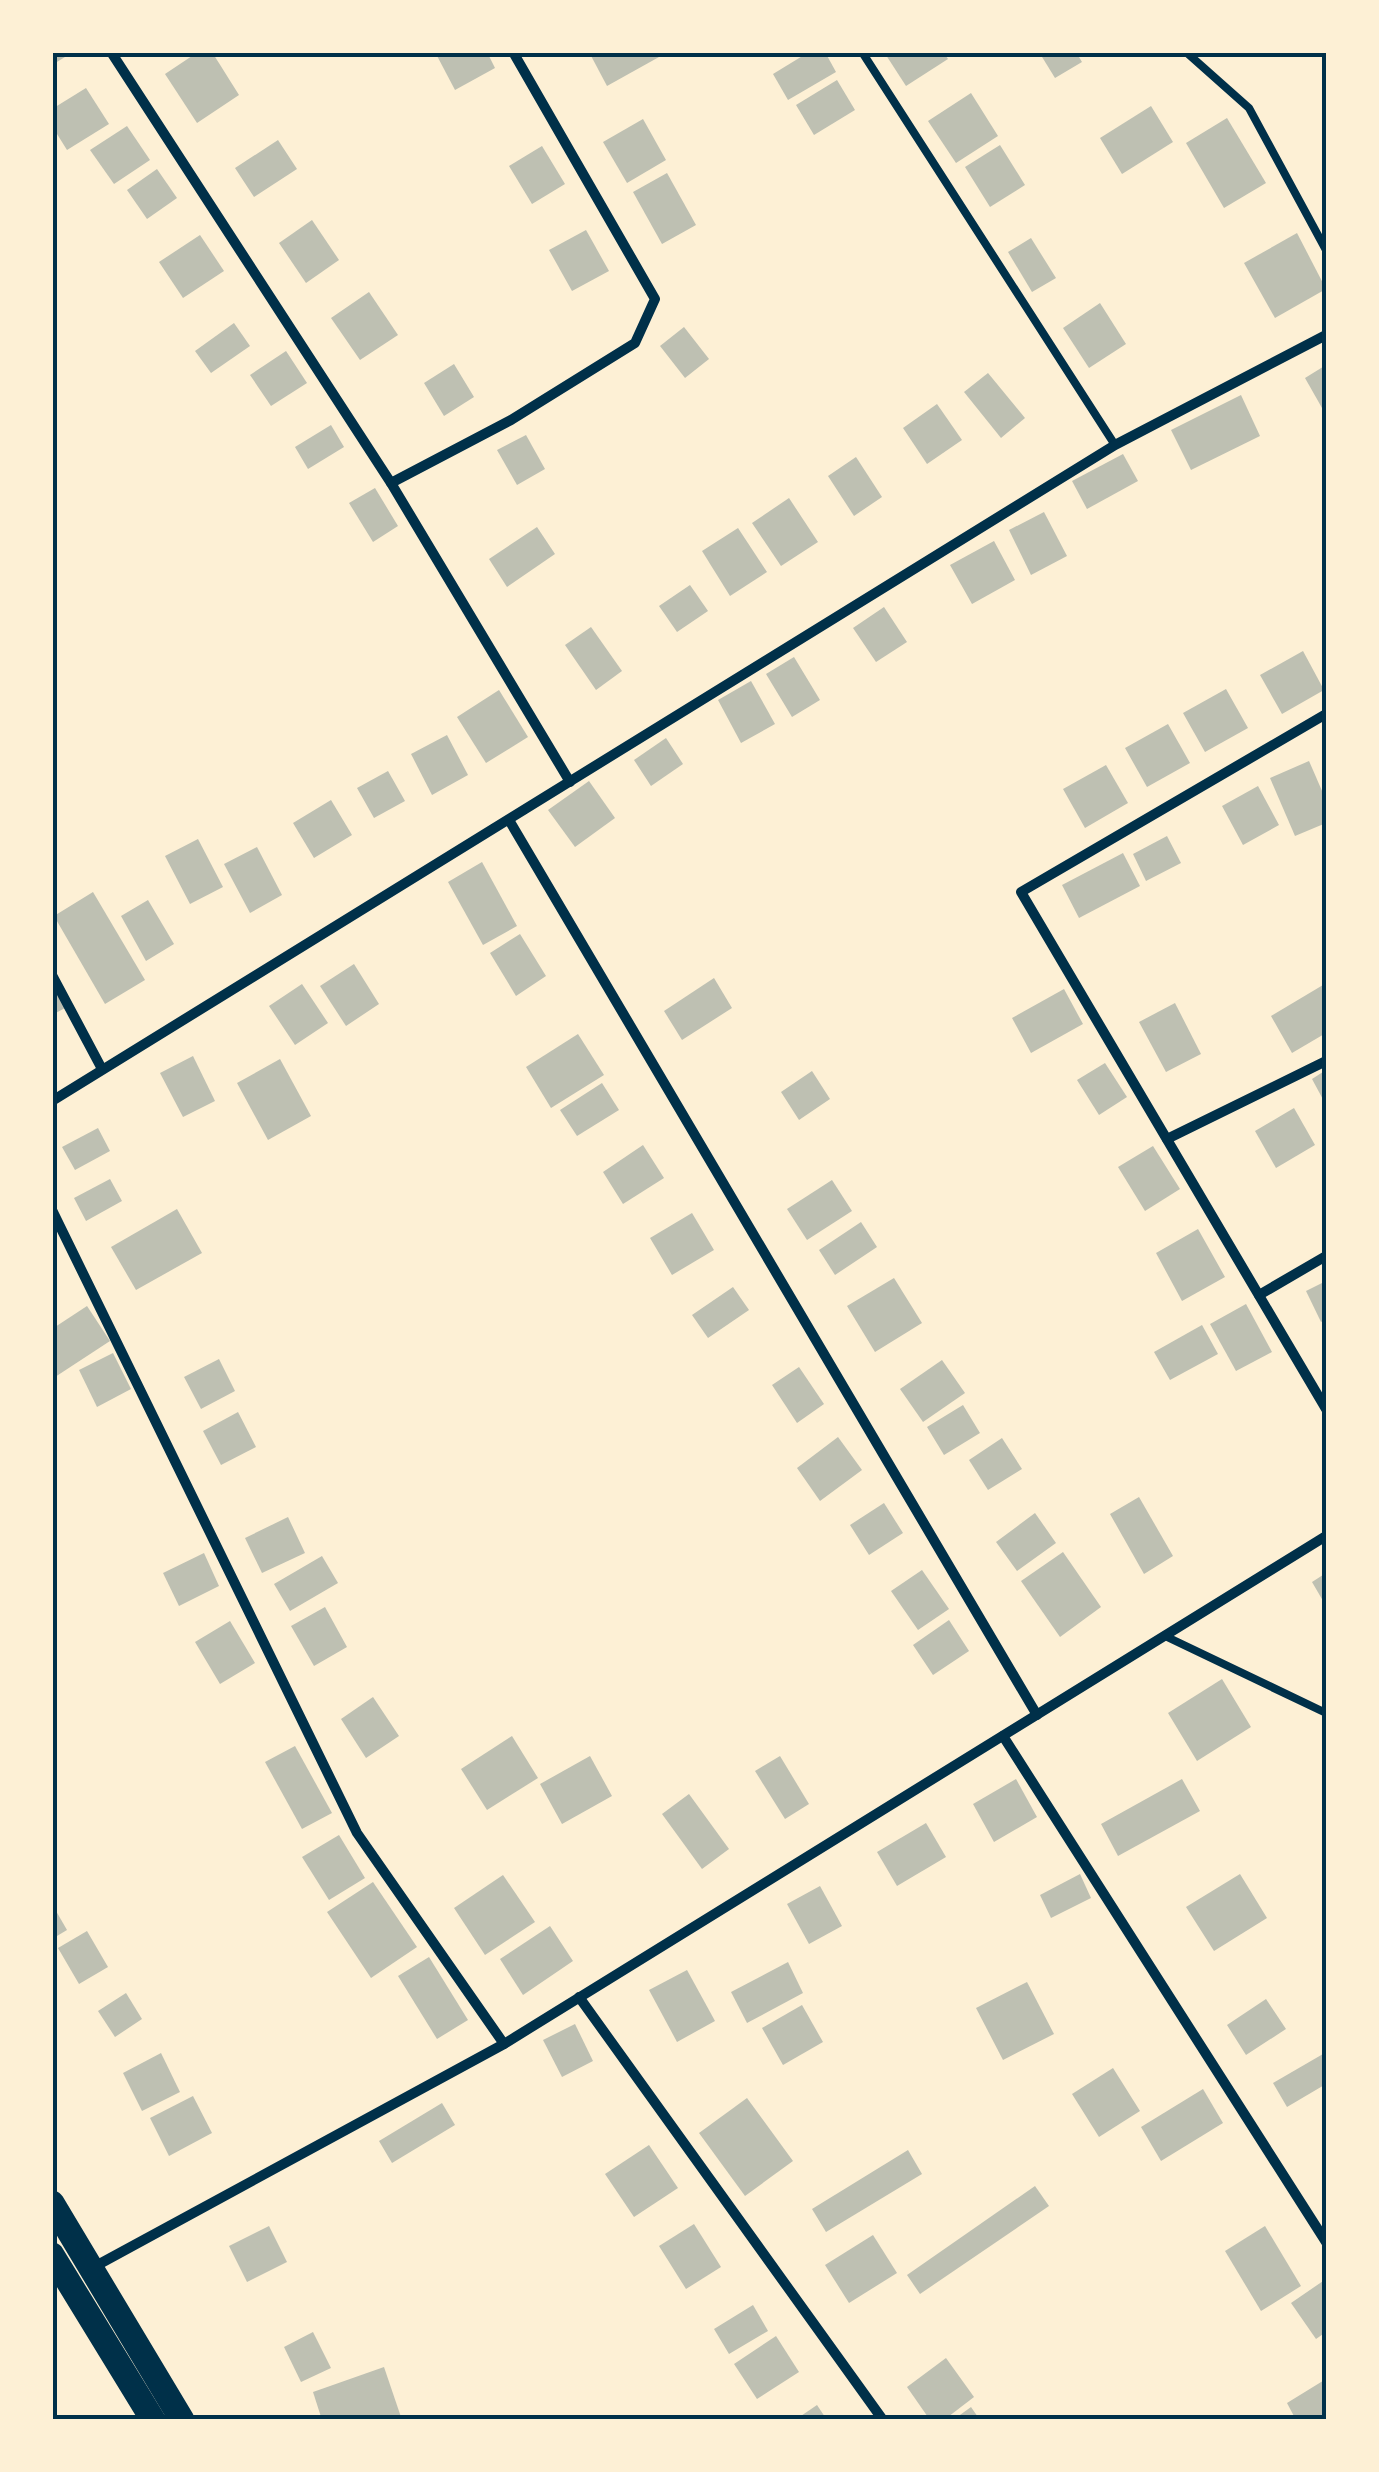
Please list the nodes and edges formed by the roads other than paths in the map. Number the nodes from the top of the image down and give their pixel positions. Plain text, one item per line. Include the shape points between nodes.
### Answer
1 (111, 52) edge
2 (514, 52) edge
3 (862, 52) edge
4 (1186, 52) edge
5 (1326, 250) edge
6 (1326, 335) edge
7 (1115, 445) junction
8 (390, 483) junction
9 (1326, 714) edge
10 (570, 782) junction
11 (510, 820) junction
12 (52, 975) edge
13 (1326, 1061) edge
14 (102, 1069) junction
15 (52, 1101) edge
16 (1167, 1139) junction
17 (52, 1210) edge
18 (1326, 1256) edge
19 (1259, 1295) junction
20 (1326, 1409) edge
21 (1326, 1536) edge
22 (1165, 1636) junction
23 (1326, 1713) edge
24 (1037, 1714) junction
25 (1003, 1736) junction
26 (579, 1998) junction
27 (504, 2044) junction
28 (52, 2203) edge
29 (1326, 2242) edge
30 (52, 2255) edge
31 (92, 2268) junction
32 (68, 2278) junction
33 (153, 2420) edge
34 (182, 2420) edge
35 (883, 2420) edge

1 - 8 street
2 - 8 street via 655,299 635,342 510,420
3 - 7 lane
4 - 5 lane via 1248,108
6 - 7 street
7 - 10 street
8 - 10 street
9 - 16 street via 1020,892
10 - 11 street
11 - 14 street
11 - 24 street
12 - 14 street
13 - 16 street
14 - 15 street
16 - 19 street
17 - 27 street via 357,1833
18 - 19 street
19 - 20 street
21 - 22 street
22 - 23 lane
22 - 24 street
24 - 25 street
25 - 26 street
25 - 29 street
26 - 27 street
26 - 35 street
27 - 31 street
28 - 31 main road
30 - 32 main road
31 - 32 street
31 - 34 main road
32 - 33 main road

